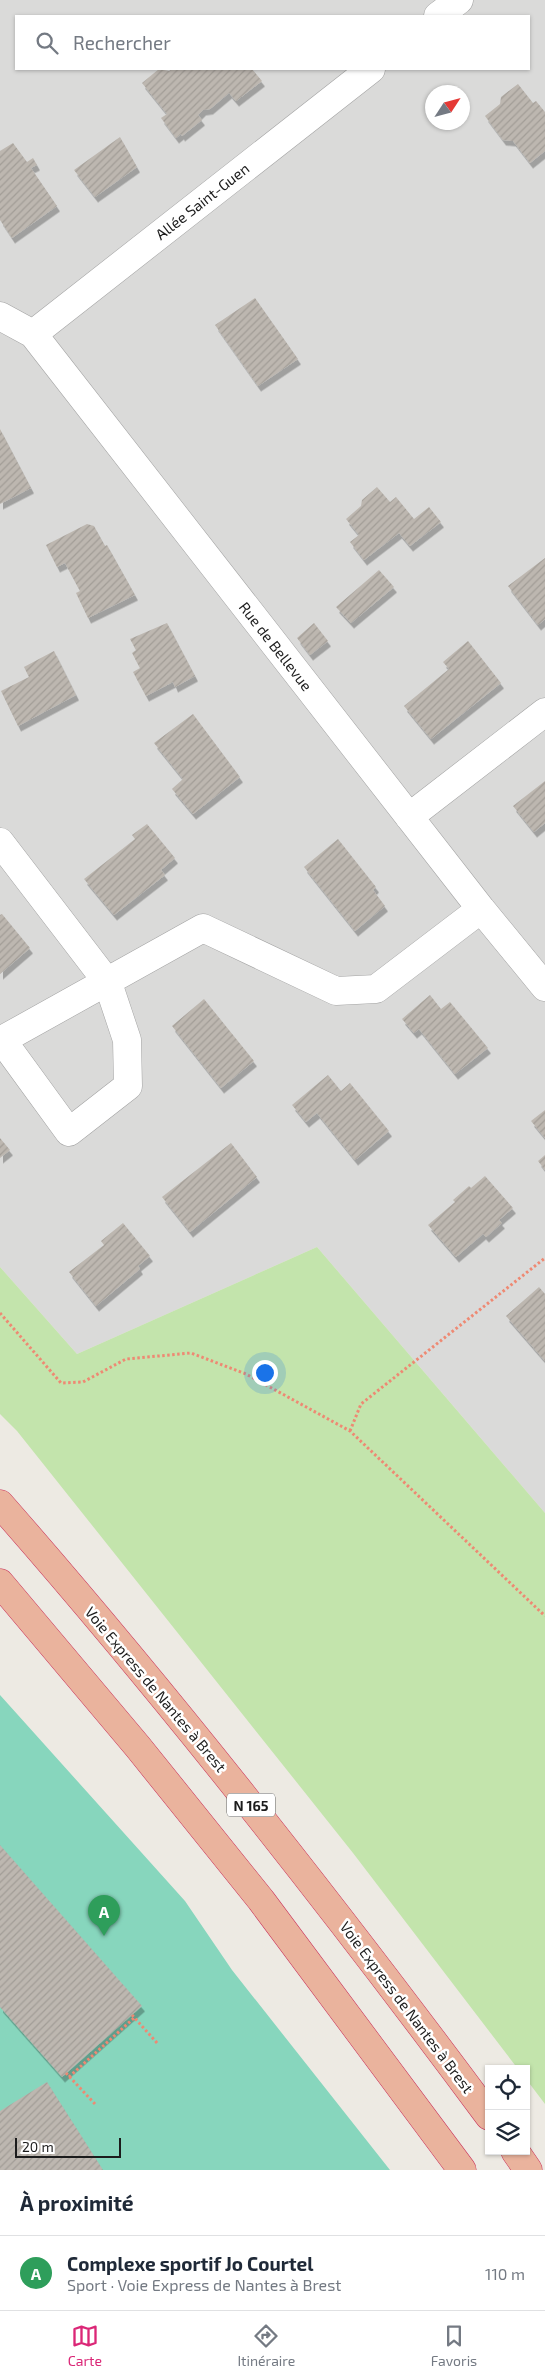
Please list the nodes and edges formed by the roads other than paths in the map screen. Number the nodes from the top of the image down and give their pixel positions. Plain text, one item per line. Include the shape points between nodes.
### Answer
1 (459, 0) edge
2 (439, 15) edge
3 (370, 70) edge
4 (0, 316) edge
5 (33, 334) junction
6 (545, 712) edge
7 (409, 817) junction
8 (0, 842) edge
9 (481, 909) junction
10 (108, 983) junction
11 (545, 986) edge
12 (0, 1504) edge
13 (0, 1583) edge
14 (485, 2111) edge
15 (518, 2155) edge
16 (462, 2170) edge
17 (528, 2170) edge

1 - 2 street
3 - 5 street, Allée Saint-Guen
4 - 5 street, Rue de Bellevue
5 - 7 street, Rue de Bellevue
6 - 7 street
7 - 9 street, Rue de Bellevue
8 - 10 street
9 - 10 street via 376,989 336,991 203,928
9 - 11 street, Rue de Bellevue
10 - 10 street via 127,1040 128,1086 69,1132 2,1040
12 - 14 highway, Voie Express de Nantes à Brest / N 165 via 109,1631 291,1854
13 - 16 highway via 261,1900
15 - 17 highway

